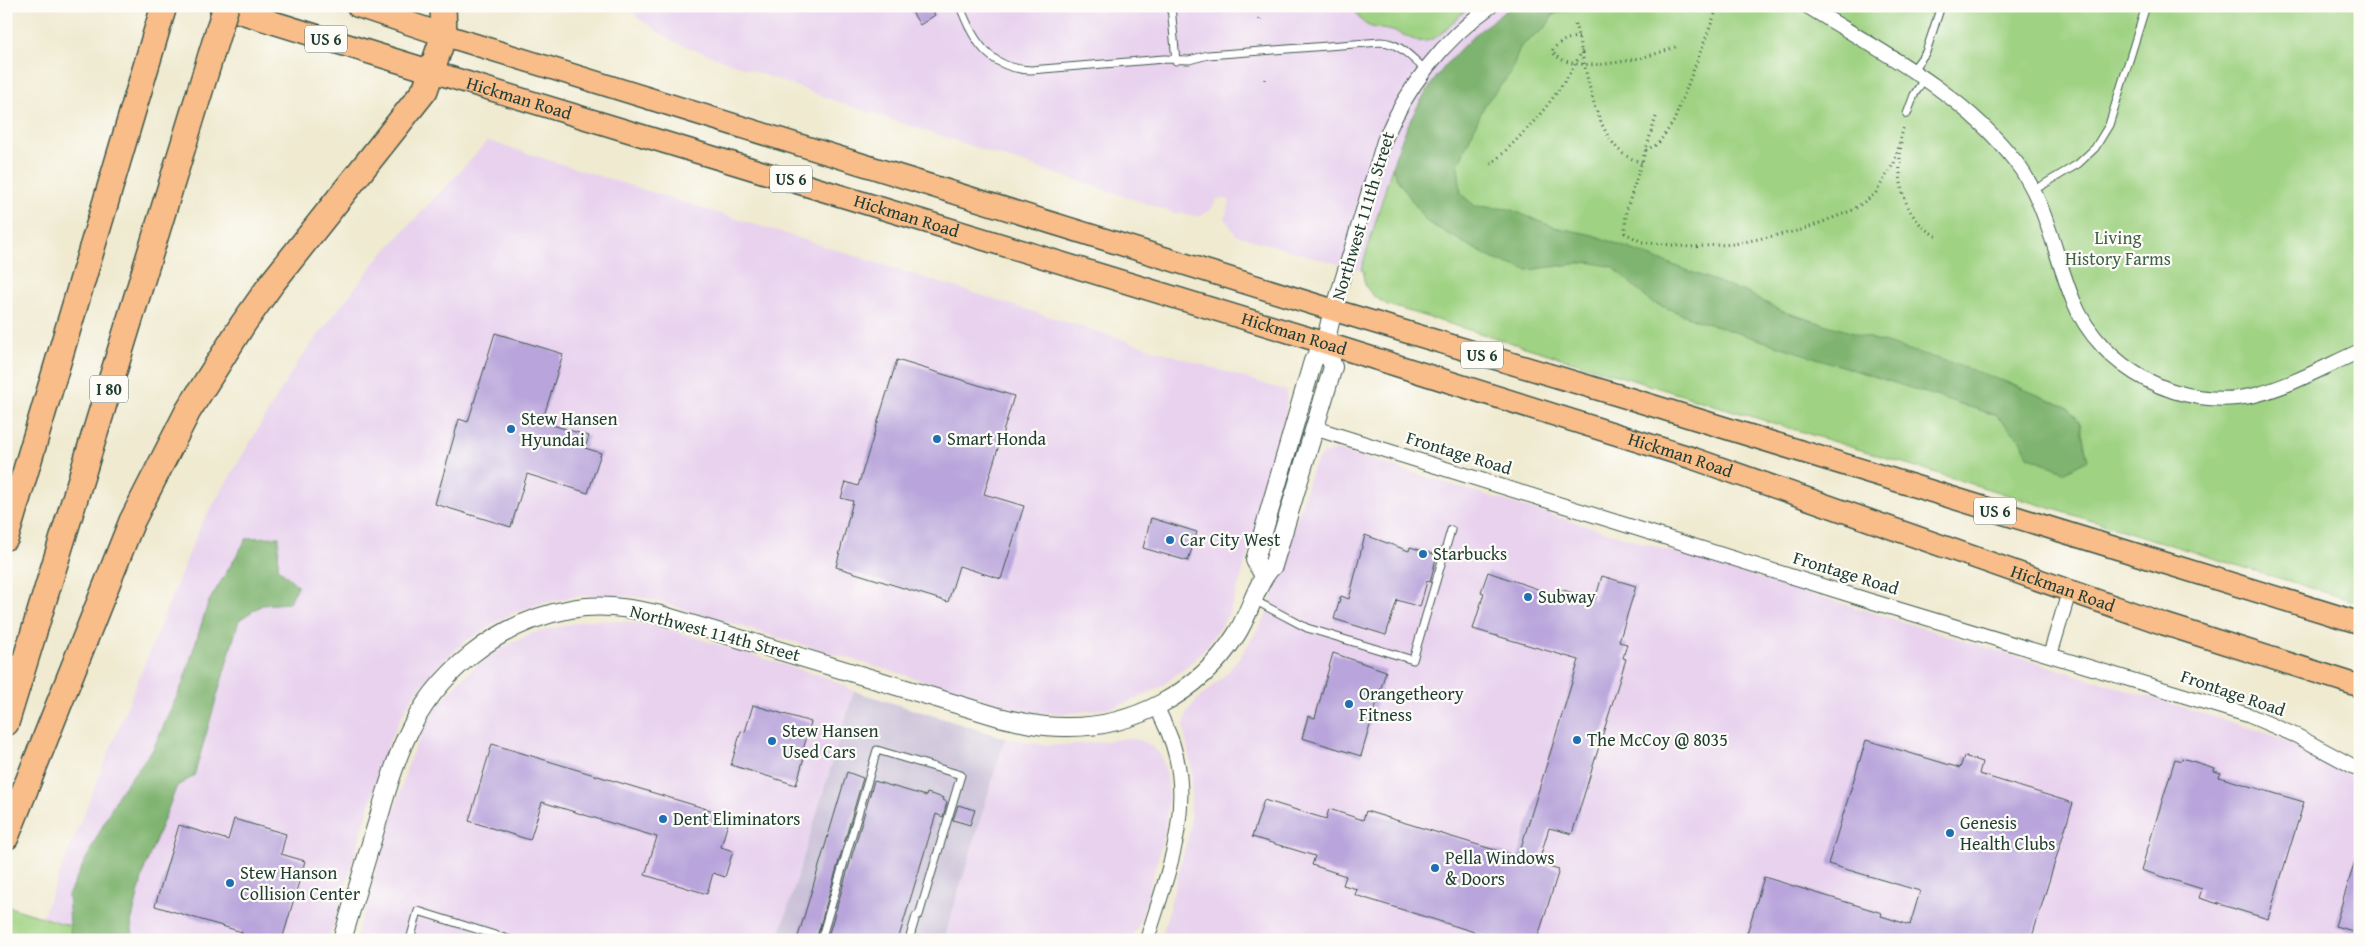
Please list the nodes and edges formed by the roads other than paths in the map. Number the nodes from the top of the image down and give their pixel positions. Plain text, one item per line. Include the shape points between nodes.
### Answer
1 (164, 6) edge
2 (220, 6) edge
3 (226, 6) edge
4 (358, 6) edge
5 (443, 6) edge
6 (960, 6) edge
7 (1171, 6) edge
8 (1491, 6) edge
9 (1807, 6) edge
10 (1941, 6) edge
11 (2146, 6) edge
12 (444, 35) junction
13 (1176, 61) junction
14 (1426, 70) junction
15 (433, 72) junction
16 (1912, 72) junction
17 (1924, 80) junction
18 (1907, 114) road end
19 (2031, 188) junction
20 (1333, 310) junction
21 (1325, 343) junction
22 (2360, 351) edge
23 (1314, 428) junction
24 (1451, 530) dead end
25 (6, 537) edge
26 (1263, 574) junction
27 (2069, 592) junction
28 (1254, 600) junction
29 (2360, 623) edge
30 (2050, 655) junction
31 (2360, 686) edge
32 (1156, 706) junction
33 (6, 723) edge
34 (2360, 770) edge
35 (6, 837) edge
36 (342, 940) edge
37 (410, 940) edge
38 (511, 940) edge
39 (821, 940) edge
40 (909, 940) edge
41 (1147, 940) edge

1 - 25 highway
2 - 15 highway, Hickman Road / US 6
3 - 33 highway, I 80, bridge
4 - 12 highway, Hickman Road / US 6
5 - 12 highway
6 - 13 lane via 982,50 999,63 1014,68 1031,70 1164,59
7 - 13 lane
8 - 14 street, Northwest 111th Street via 1449,42
9 - 16 street
10 - 16 lane via 1926,52
11 - 19 lane via 2109,125 2094,148 2072,168
12 - 15 highway
12 - 20 main road, Hickman Road / US 6
13 - 14 lane via 1208,55 1391,43
14 - 20 street, Northwest 111th Street via 1397,113 1384,141
15 - 21 main road, Hickman Road / US 6
15 - 35 highway via 425,90 243,324 188,411 132,521
16 - 17 street
17 - 18 lane
17 - 19 street via 1974,116 2016,162
19 - 22 street via 2082,318 2099,343 2116,359 2155,384 2203,397 2254,395
20 - 21 street, Northwest 111th Street
20 - 29 main road, Hickman Road / US 6
21 - 23 street via 1333,367
21 - 26 street, Northwest 111th Street via 1314,361 1255,560
21 - 27 main road, Hickman Road / US 6 via 1692,458
23 - 26 street via 1273,566
23 - 30 street, Frontage Road
24 - 28 lane via 1413,660 1307,628
26 - 28 street
27 - 30 street
27 - 31 main road, Hickman Road / US 6
28 - 32 street via 1245,622 1229,646 1200,678
30 - 34 street, Frontage Road via 2248,715 2297,736
32 - 36 street, Northwest 114th Street via 1127,718 1089,726 1035,725 654,613 596,607 572,608 550,614 516,626 474,652 434,691 418,714 390,778
32 - 41 street via 1174,745 1180,774 1181,811 1173,855
37 - 38 lane via 418,911
39 - 40 lane via 877,750 961,775

